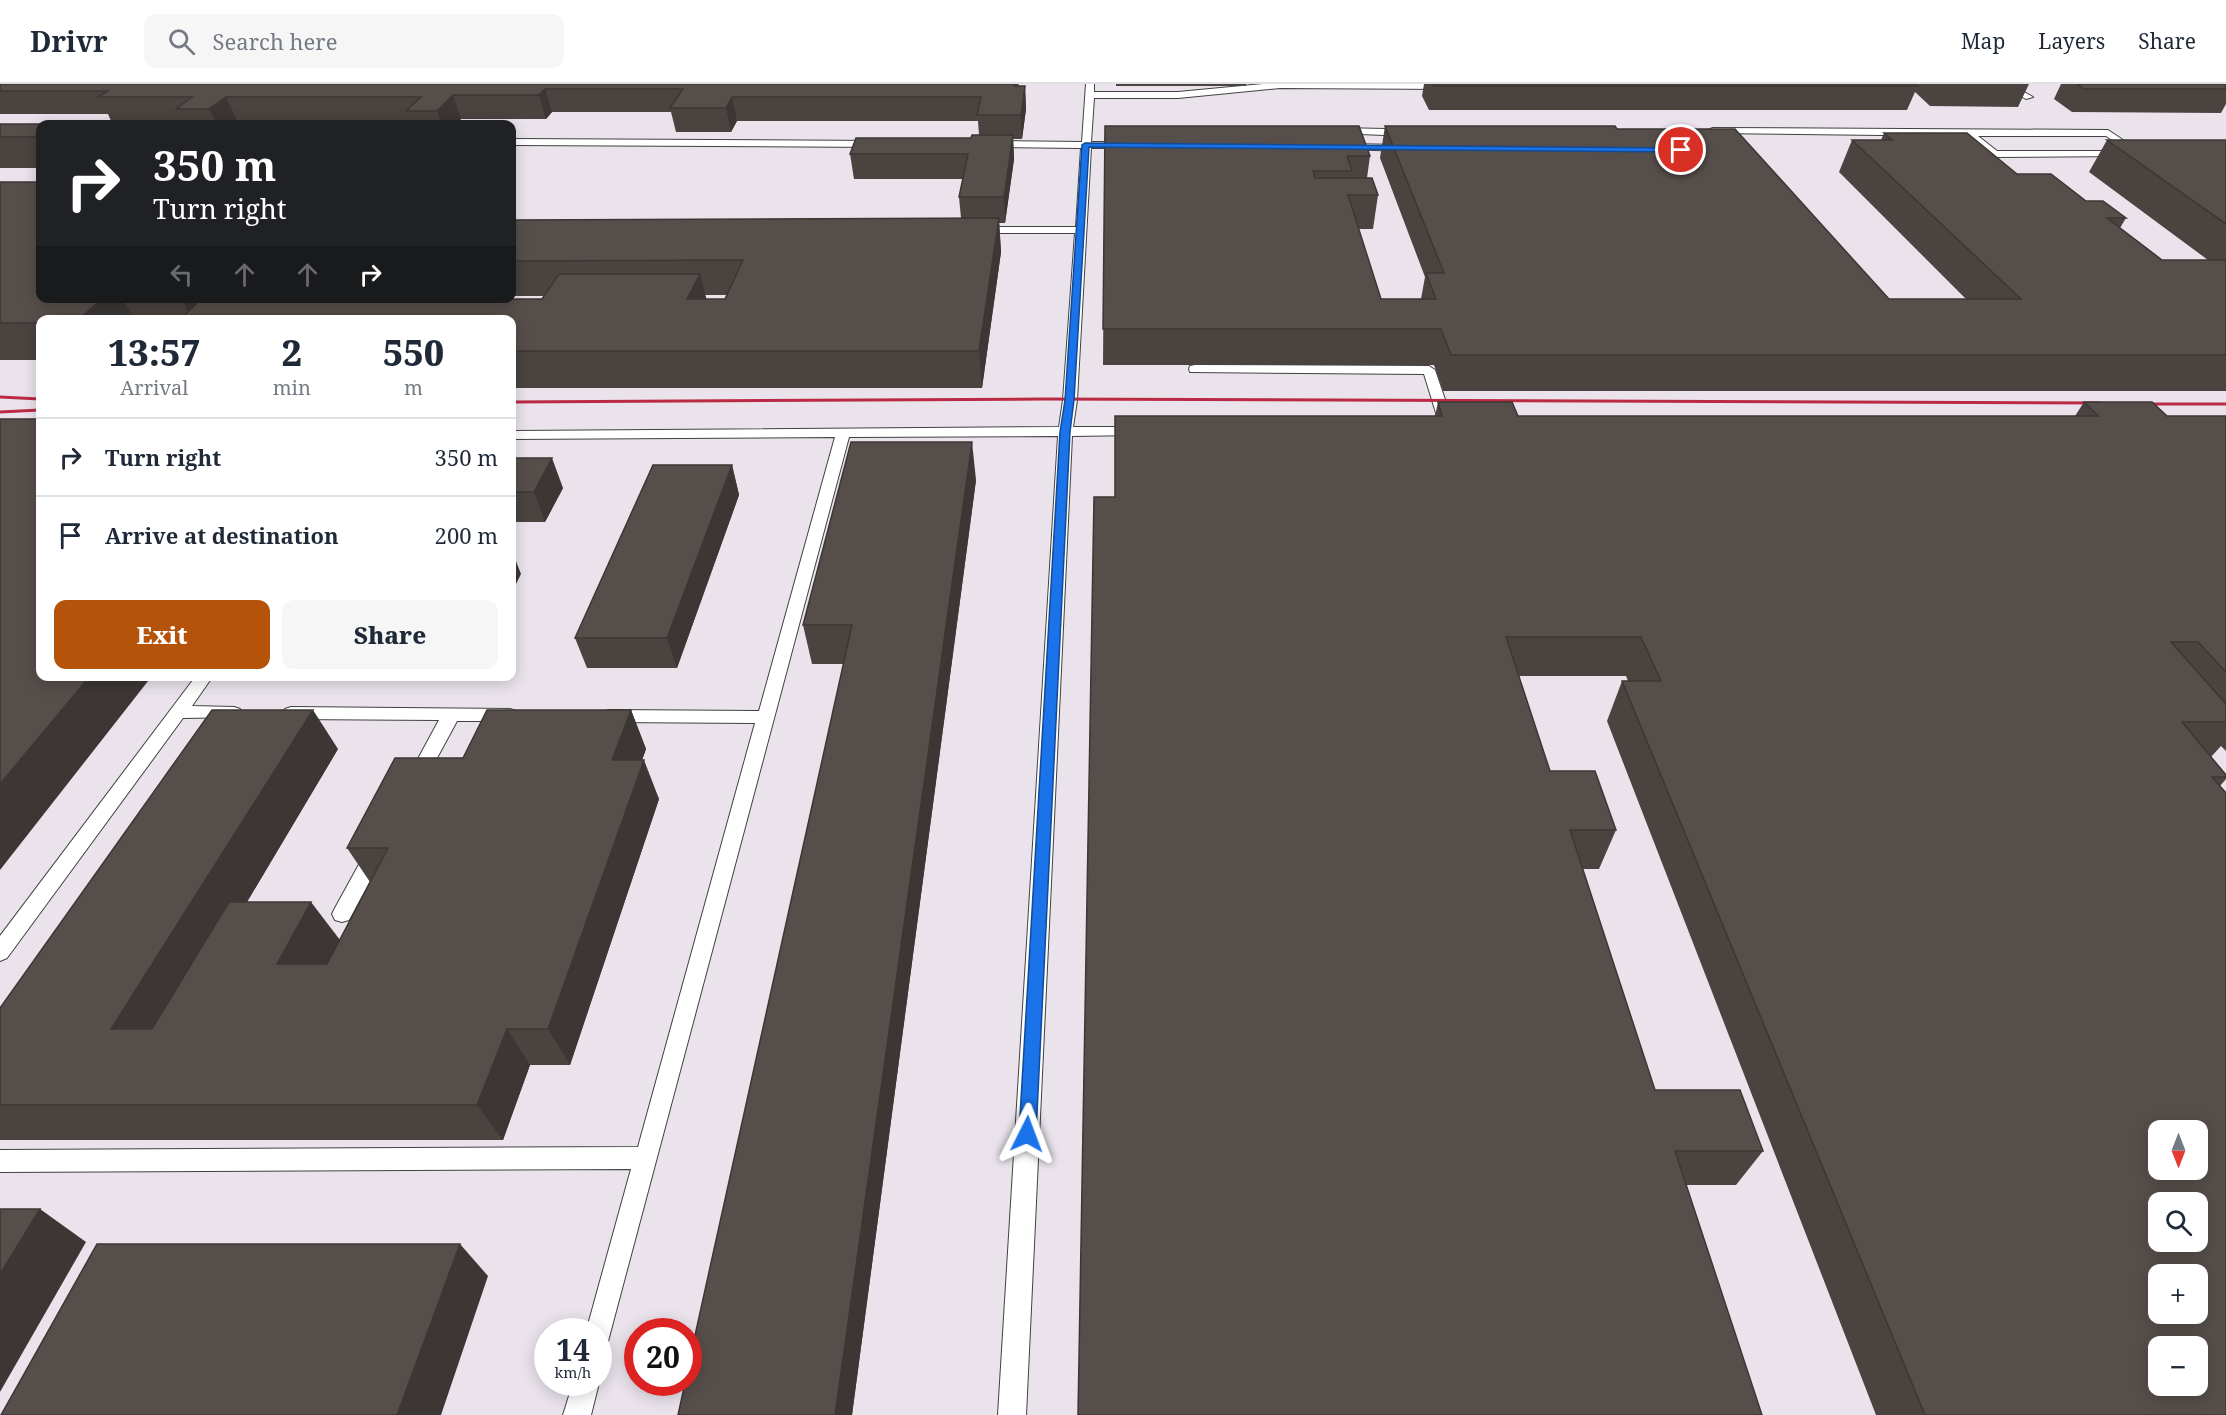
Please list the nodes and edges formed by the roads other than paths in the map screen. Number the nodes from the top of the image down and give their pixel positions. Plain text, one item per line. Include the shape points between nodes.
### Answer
1 (2003, 84) edge
2 (1332, 85) edge
3 (1461, 86) edge
4 (1089, 90) edge
5 (2029, 96) dead end
6 (1331, 131) edge
7 (1968, 133) junction
8 (516, 142) edge
9 (894, 144) edge
10 (978, 144) edge
11 (1720, 144) edge
12 (1085, 145) junction
13 (1142, 145) edge
14 (1334, 147) edge
15 (2139, 154) junction
16 (2150, 154) edge
17 (961, 230) edge
18 (1079, 230) junction
19 (229, 303) edge
20 (244, 311) edge
21 (216, 315) edge
22 (1195, 369) dead end
23 (1448, 429) edge
24 (1149, 431) edge
25 (1065, 432) junction
26 (843, 433) junction
27 (516, 435) edge
28 (201, 681) edge
29 (178, 712) junction
30 (249, 713) edge
31 (273, 713) edge
32 (451, 715) junction
33 (533, 715) edge
34 (591, 716) edge
35 (766, 717) junction
36 (405, 798) edge
37 (382, 840) edge
38 (342, 914) dead end
39 (0, 952) edge
40 (647, 1158) junction
41 (0, 1161) edge
42 (603, 1318) edge
43 (582, 1396) edge
44 (577, 1415) edge
45 (1012, 1415) edge

1 - 5 lane
2 - 3 lane
2 - 4 lane via 1280,85 1179,95
4 - 12 lane
6 - 14 lane via 1386,132 1413,148
7 - 11 lane via 1709,131
7 - 15 lane via 2108,133
7 - 15 lane via 1995,154
8 - 9 lane
10 - 12 lane
12 - 13 lane
12 - 18 lane
15 - 16 lane
17 - 18 lane
18 - 25 lane
19 - 21 lane
20 - 21 lane
22 - 23 lane via 1429,370
24 - 25 lane
25 - 26 lane
25 - 45 lane
26 - 27 lane
26 - 35 lane
28 - 29 lane
29 - 30 lane
29 - 39 lane
31 - 32 lane
32 - 33 lane
32 - 36 lane
34 - 35 lane
35 - 40 lane
37 - 38 lane
40 - 41 lane
40 - 42 lane
43 - 44 lane

